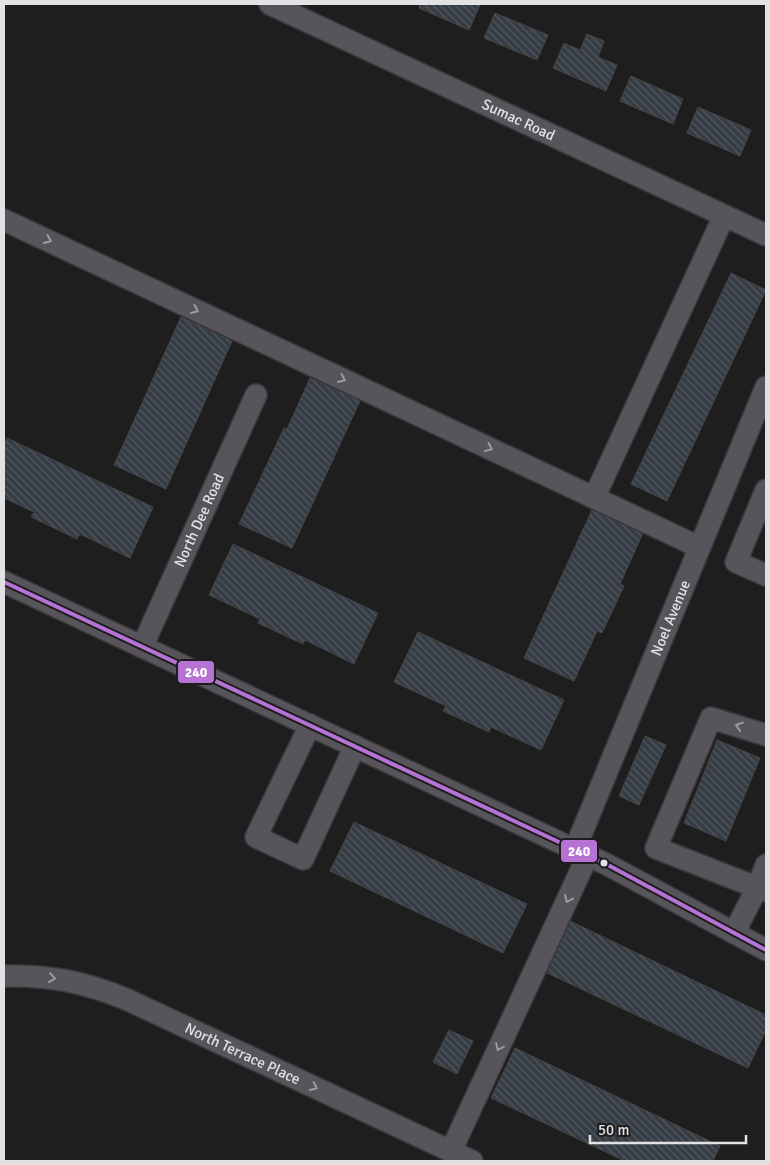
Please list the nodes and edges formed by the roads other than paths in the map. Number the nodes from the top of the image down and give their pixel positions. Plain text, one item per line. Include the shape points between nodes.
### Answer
1 (270, 4) edge
2 (724, 216) junction
3 (4, 220) edge
4 (766, 235) edge
5 (766, 386) edge
6 (256, 395) dead end
7 (766, 490) edge
8 (594, 498) junction
9 (700, 547) junction
10 (766, 575) edge
11 (4, 582) edge
12 (142, 647) junction
13 (310, 725) junction
14 (766, 735) edge
15 (355, 746) junction
16 (581, 852) junction
17 (766, 865) edge
18 (762, 889) edge
19 (734, 933) junction
20 (766, 950) edge
21 (4, 976) edge
22 (451, 1151) junction
23 (472, 1161) edge

1 - 2 street, Sumac Road
2 - 4 street, Sumac Road
2 - 8 street
3 -> 8 street
5 - 9 street, Noel Avenue
6 - 12 street, North Dee Road
7 - 10 street via 736,562
8 - 9 street
9 - 16 street, Noel Avenue
11 - 12 street
12 - 13 street
13 - 15 street
13 - 15 street via 256,837 303,859
14 -> 18 street via 711,718 656,848
15 - 16 street
16 - 19 street
16 -> 22 street, Noel Avenue
17 - 18 street
18 - 19 street
19 - 20 street
21 -> 22 street, North Terrace Place via 64,980 97,987
22 - 23 street, North Terrace Place

